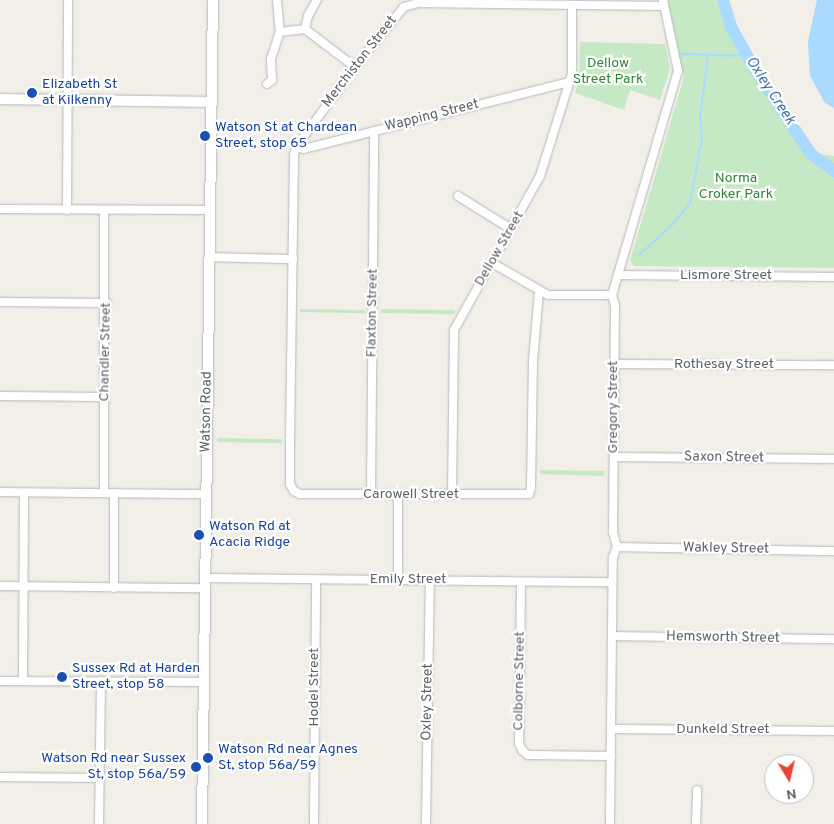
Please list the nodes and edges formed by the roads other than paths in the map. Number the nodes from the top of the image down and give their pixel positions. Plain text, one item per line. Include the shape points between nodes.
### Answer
1 (68, 0) edge
2 (213, 0) edge
3 (277, 0) edge
4 (318, 0) edge
5 (664, 3) edge
6 (572, 6) junction
7 (305, 29) junction
8 (280, 32) junction
9 (355, 67) junction
10 (569, 82) junction
11 (268, 84) dead end
12 (0, 99) edge
13 (67, 100) junction
14 (211, 102) junction
15 (374, 131) junction
16 (296, 147) junction
17 (458, 196) dead end
18 (0, 209) edge
19 (67, 210) junction
20 (104, 210) junction
21 (210, 210) junction
22 (511, 229) junction
23 (209, 257) junction
24 (293, 258) junction
25 (492, 262) junction
26 (618, 275) junction
27 (834, 277) edge
28 (539, 292) junction
29 (612, 295) junction
30 (0, 302) edge
31 (106, 303) junction
32 (614, 364) junction
33 (834, 365) edge
34 (0, 396) edge
35 (105, 397) junction
36 (614, 457) junction
37 (834, 459) edge
38 (0, 492) edge
39 (24, 493) junction
40 (104, 493) junction
41 (114, 493) junction
42 (206, 494) junction
43 (371, 494) junction
44 (398, 494) junction
45 (452, 495) junction
46 (617, 547) junction
47 (834, 550) edge
48 (316, 580) junction
49 (398, 580) junction
50 (430, 580) junction
51 (521, 582) junction
52 (612, 582) junction
53 (204, 583) junction
54 (0, 586) edge
55 (24, 586) junction
56 (114, 588) junction
57 (612, 636) junction
58 (834, 639) edge
59 (0, 681) edge
60 (23, 681) junction
61 (101, 682) junction
62 (203, 682) junction
63 (611, 729) junction
64 (834, 731) edge
65 (611, 756) junction
66 (0, 777) edge
67 (100, 778) junction
68 (697, 790) dead end
69 (100, 824) edge
70 (202, 824) edge
71 (314, 824) edge
72 (426, 824) edge
73 (610, 824) edge
74 (696, 824) edge

1 - 13 street
2 - 14 street, Watson Road
3 - 8 street
4 - 7 street via 308,16
5 - 6 street, Merchiston Street
5 - 26 street, Gregory Street via 678,71
6 - 9 street, Merchiston Street via 418,2 404,7
6 - 10 street, Dellow Street
7 - 8 street
7 - 9 street
8 - 11 street via 271,59 272,80
9 - 16 street, Merchiston Street
10 - 15 street, Wapping Street
10 - 22 street, Dellow Street via 540,176
12 - 13 street
13 - 14 street
13 - 19 street
14 - 21 street, Watson Road
15 - 16 street, Wapping Street via 304,149
15 - 43 street, Flaxton Street
16 - 24 street
17 - 22 street
18 - 19 street
19 - 20 street
20 - 21 street
20 - 31 street, Chandler Street
21 - 23 street, Watson Road
22 - 25 street, Dellow Street
23 - 24 street
23 - 42 street, Watson Road
24 - 43 street, Carowell Street via 290,484 300,494
25 - 28 street
25 - 45 street, Dellow Street via 454,330
26 - 27 street, Lismore Street
26 - 29 street, Gregory Street
28 - 29 street
28 - 45 street, Carowell Street via 529,494
29 - 32 street, Gregory Street via 615,306
30 - 31 street
31 - 35 street, Chandler Street
32 - 33 street, Rothesay Street
32 - 36 street, Gregory Street
34 - 35 street
35 - 40 street, Chandler Street
36 - 37 street, Saxon Street
36 - 46 street, Gregory Street via 613,532
38 - 39 street
39 - 40 street
39 - 55 street
40 - 41 street
41 - 42 street
41 - 56 street
42 - 53 street, Watson Road
43 - 44 street, Carowell Street
44 - 45 street, Carowell Street
44 - 49 street
46 - 47 street, Wakley Street
46 - 52 street, Gregory Street via 613,557
48 - 49 street, Emily Street
48 - 53 street, Emily Street
48 - 71 street, Hodel Street
49 - 50 street, Emily Street
50 - 51 street, Emily Street
50 - 72 street, Oxley Street
51 - 52 street, Emily Street
51 - 65 street, Colborne Street via 519,743 522,750 528,755
52 - 57 street, Gregory Street
53 - 56 street, Emily Street
53 - 62 street, Watson Road
54 - 55 street, Emily Street
55 - 56 street, Emily Street
55 - 60 street
57 - 58 street, Hemsworth Street
57 - 63 street, Gregory Street
59 - 60 street
60 - 61 street
61 - 62 street
61 - 67 street
62 - 70 street, Watson Road
63 - 64 street, Dunkeld Street
63 - 65 street, Gregory Street
65 - 73 street, Gregory Street
66 - 67 street
67 - 69 street
68 - 74 street

